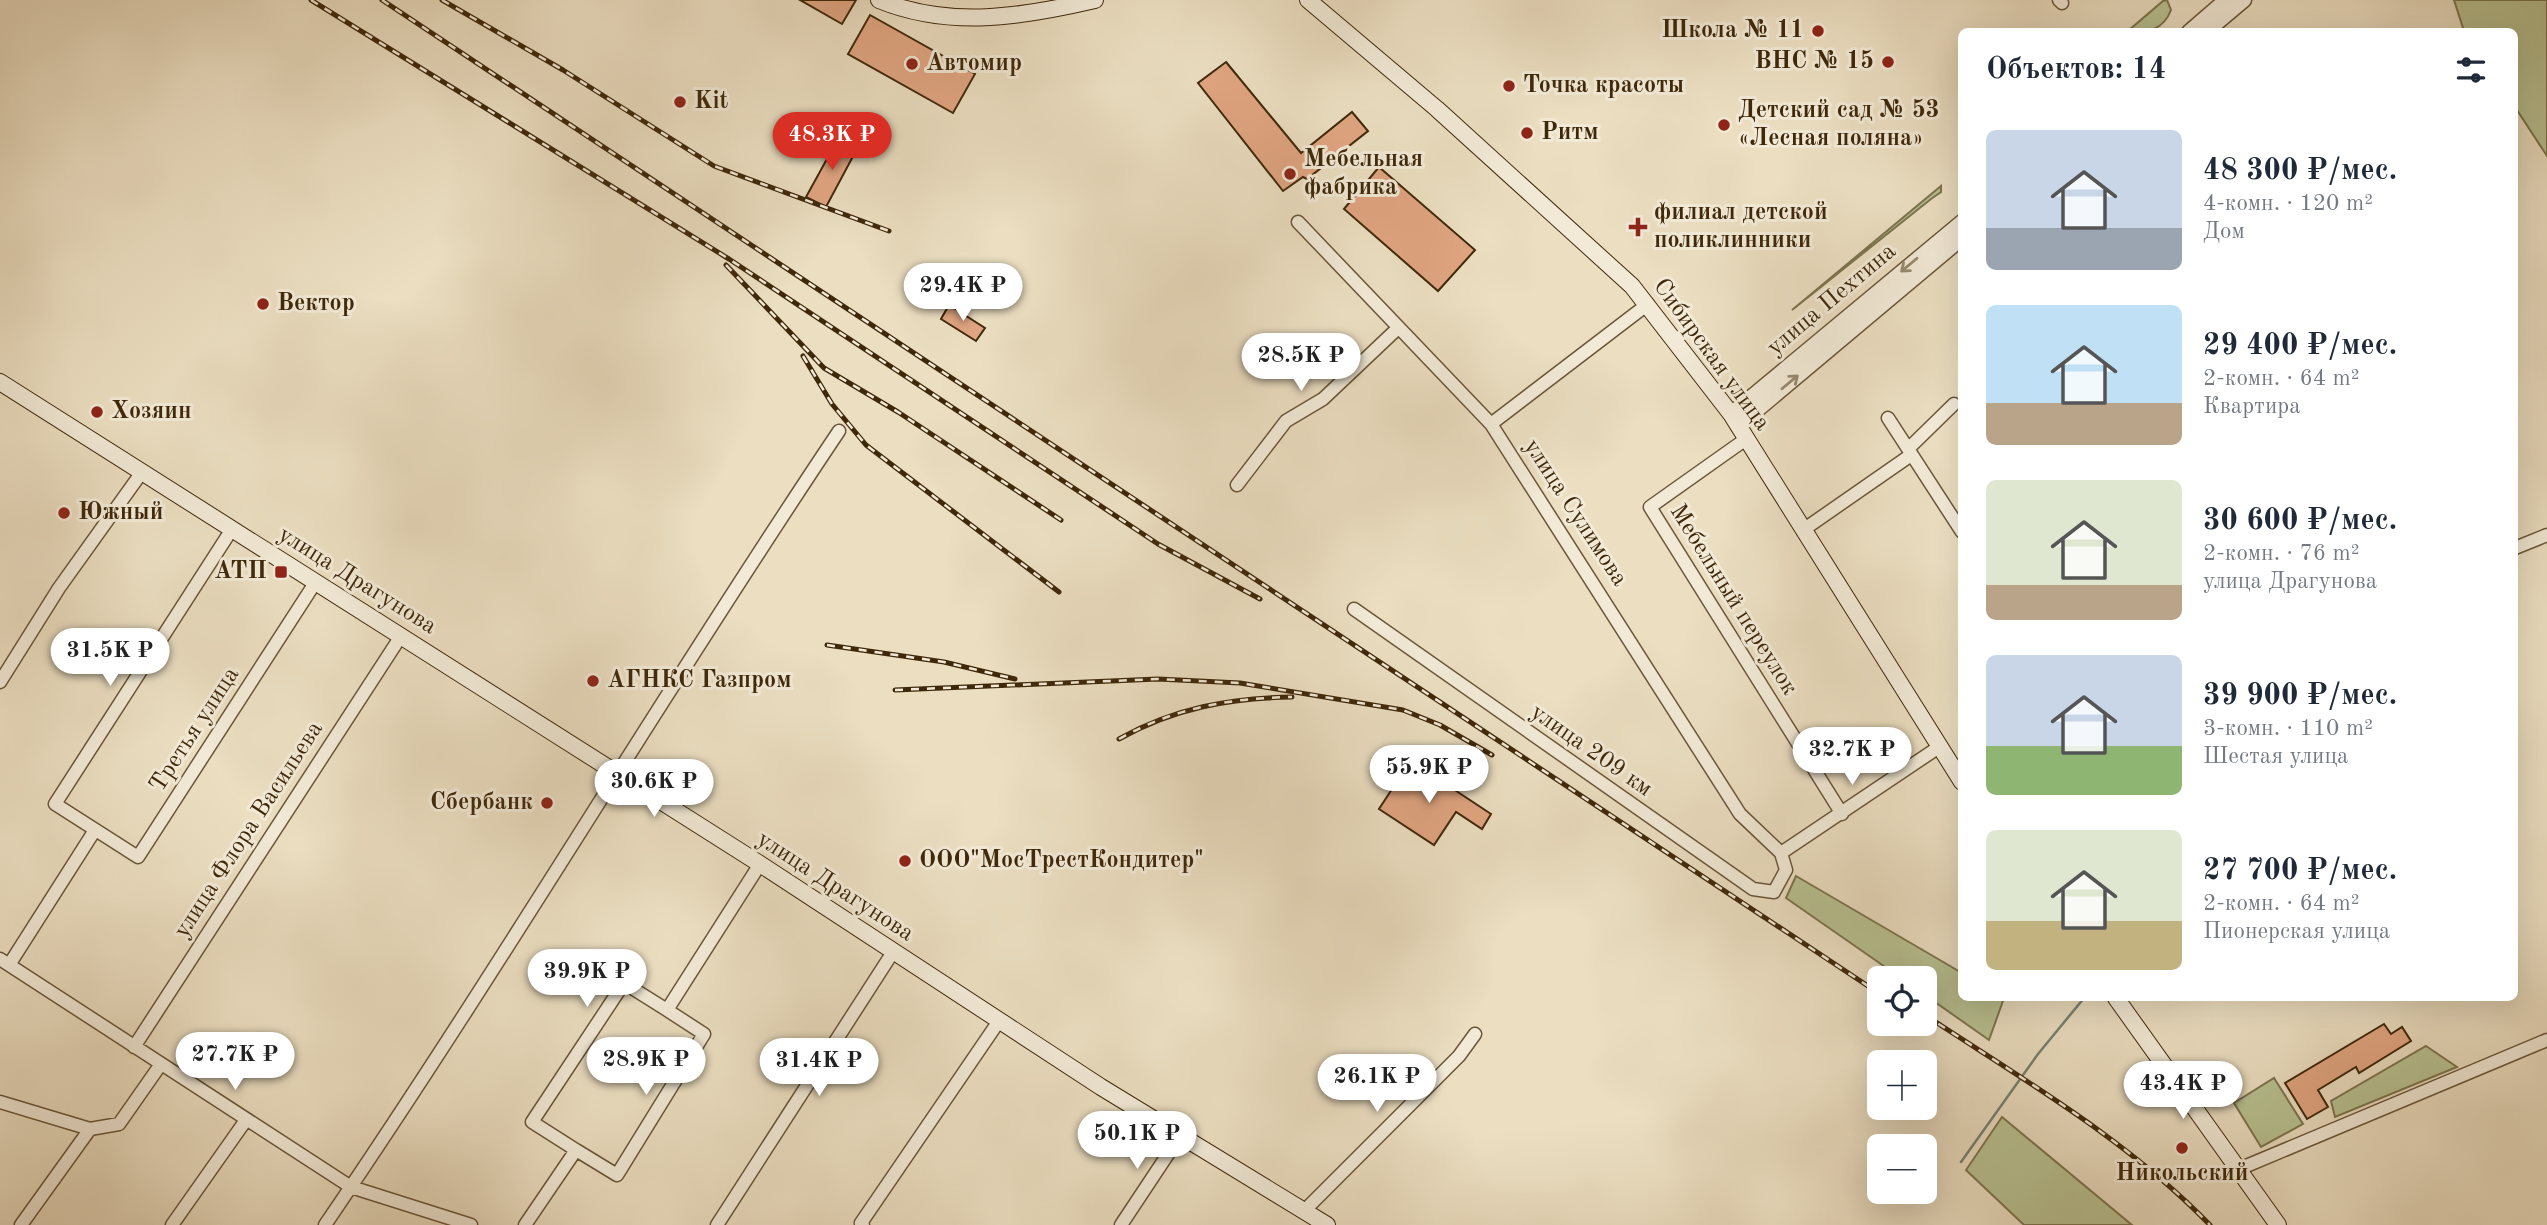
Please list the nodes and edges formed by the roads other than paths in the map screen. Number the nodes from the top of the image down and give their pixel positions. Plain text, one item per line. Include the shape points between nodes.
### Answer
1 (879, 0) edge
2 (1308, 0) edge
3 (2226, 0) edge
4 (2244, 0) edge
5 (1090, 1) edge
6 (2194, 28) edge
7 (2211, 28) edge
8 (1298, 222) dead end
9 (1958, 226) edge
10 (1958, 241) edge
11 (1647, 304) junction
12 (1397, 329) junction
13 (0, 382) edge
14 (1954, 404) dead end
15 (1888, 418) dead end
16 (1491, 424) junction
17 (1738, 426) junction
18 (839, 431) dead end
19 (1909, 452) junction
20 (142, 472) junction
21 (1237, 485) dead end
22 (1958, 526) edge
23 (232, 529) junction
24 (1803, 530) junction
25 (2547, 535) edge
26 (2518, 547) edge
27 (315, 583) junction
28 (1354, 609) dead end
29 (401, 636) junction
30 (0, 682) edge
31 (1939, 747) junction
32 (1958, 772) edge
33 (618, 774) junction
34 (1842, 814) junction
35 (95, 830) junction
36 (1781, 853) junction
37 (760, 864) junction
38 (893, 952) junction
39 (5, 962) edge
40 (2118, 1001) edge
41 (667, 1010) junction
42 (999, 1021) junction
43 (1475, 1034) dead end
44 (2547, 1040) edge
45 (134, 1046) junction
46 (161, 1064) junction
47 (0, 1102) edge
48 (246, 1120) junction
49 (90, 1129) junction
50 (1180, 1136) junction
51 (576, 1150) junction
52 (2239, 1169) junction
53 (351, 1187) junction
54 (1304, 1211) junction
55 (21, 1225) edge
56 (172, 1225) edge
57 (325, 1225) edge
58 (471, 1225) edge
59 (525, 1225) edge
60 (717, 1225) edge
61 (863, 1225) edge
62 (1121, 1225) edge
63 (1327, 1225) edge
64 (2277, 1225) edge

1 - 5 main road via 925,16 960,20
2 - 11 main road, Сибирская улица via 1556,215
3 - 6 street
4 - 7 street
8 - 12 street, улица Сулимова
9 -> 17 street, улица Пехтина
17 -> 10 street, улица Пехтина
11 - 16 street
11 - 17 main road, Сибирская улица
12 - 16 street, улица Сулимова
12 - 21 street via 1323,399 1286,421
13 - 20 main road, улица Драгунова
14 - 19 street
15 - 19 street
16 - 36 street, улица Сулимова via 1740,814
17 - 24 main road, Сибирская улица
17 - 34 street, Мебельный переулок via 1650,507
18 - 33 street
19 - 22 street
19 - 24 street
20 - 23 main road, улица Драгунова
20 - 30 street via 59,588
23 - 27 main road, улица Драгунова
23 - 35 street, Третья улица via 55,804
24 - 31 main road, Сибирская улица
25 - 26 street
27 - 29 main road, улица Драгунова
27 - 35 street, Третья улица via 138,857
28 - 36 street, улица 209 км via 1753,889 1774,892 1786,870
29 - 33 main road, улица Драгунова
29 - 45 street, улица Флора Васильева
31 - 32 main road, Сибирская улица
31 - 34 street
33 - 37 main road, улица Драгунова
33 - 53 street via 495,971
34 - 36 street
35 - 39 street
37 - 38 main road, улица Драгунова
37 - 41 street
38 - 42 main road, улица Драгунова
38 - 60 street
39 - 45 street
40 - 52 main road
41 - 51 street via 704,1034 617,1175
41 - 51 street via 624,983 532,1122
42 - 50 main road, улица Драгунова
42 - 61 street
43 - 54 street via 1460,1056
44 - 52 street
45 - 46 street
46 - 48 street
46 - 49 street via 119,1124
47 - 49 street
48 - 53 street
48 - 56 street
49 - 55 street
50 - 54 main road, улица Драгунова
50 - 62 street
51 - 59 street
52 - 64 main road
53 - 57 street
53 - 58 street
54 - 63 main road, улица Драгунова

